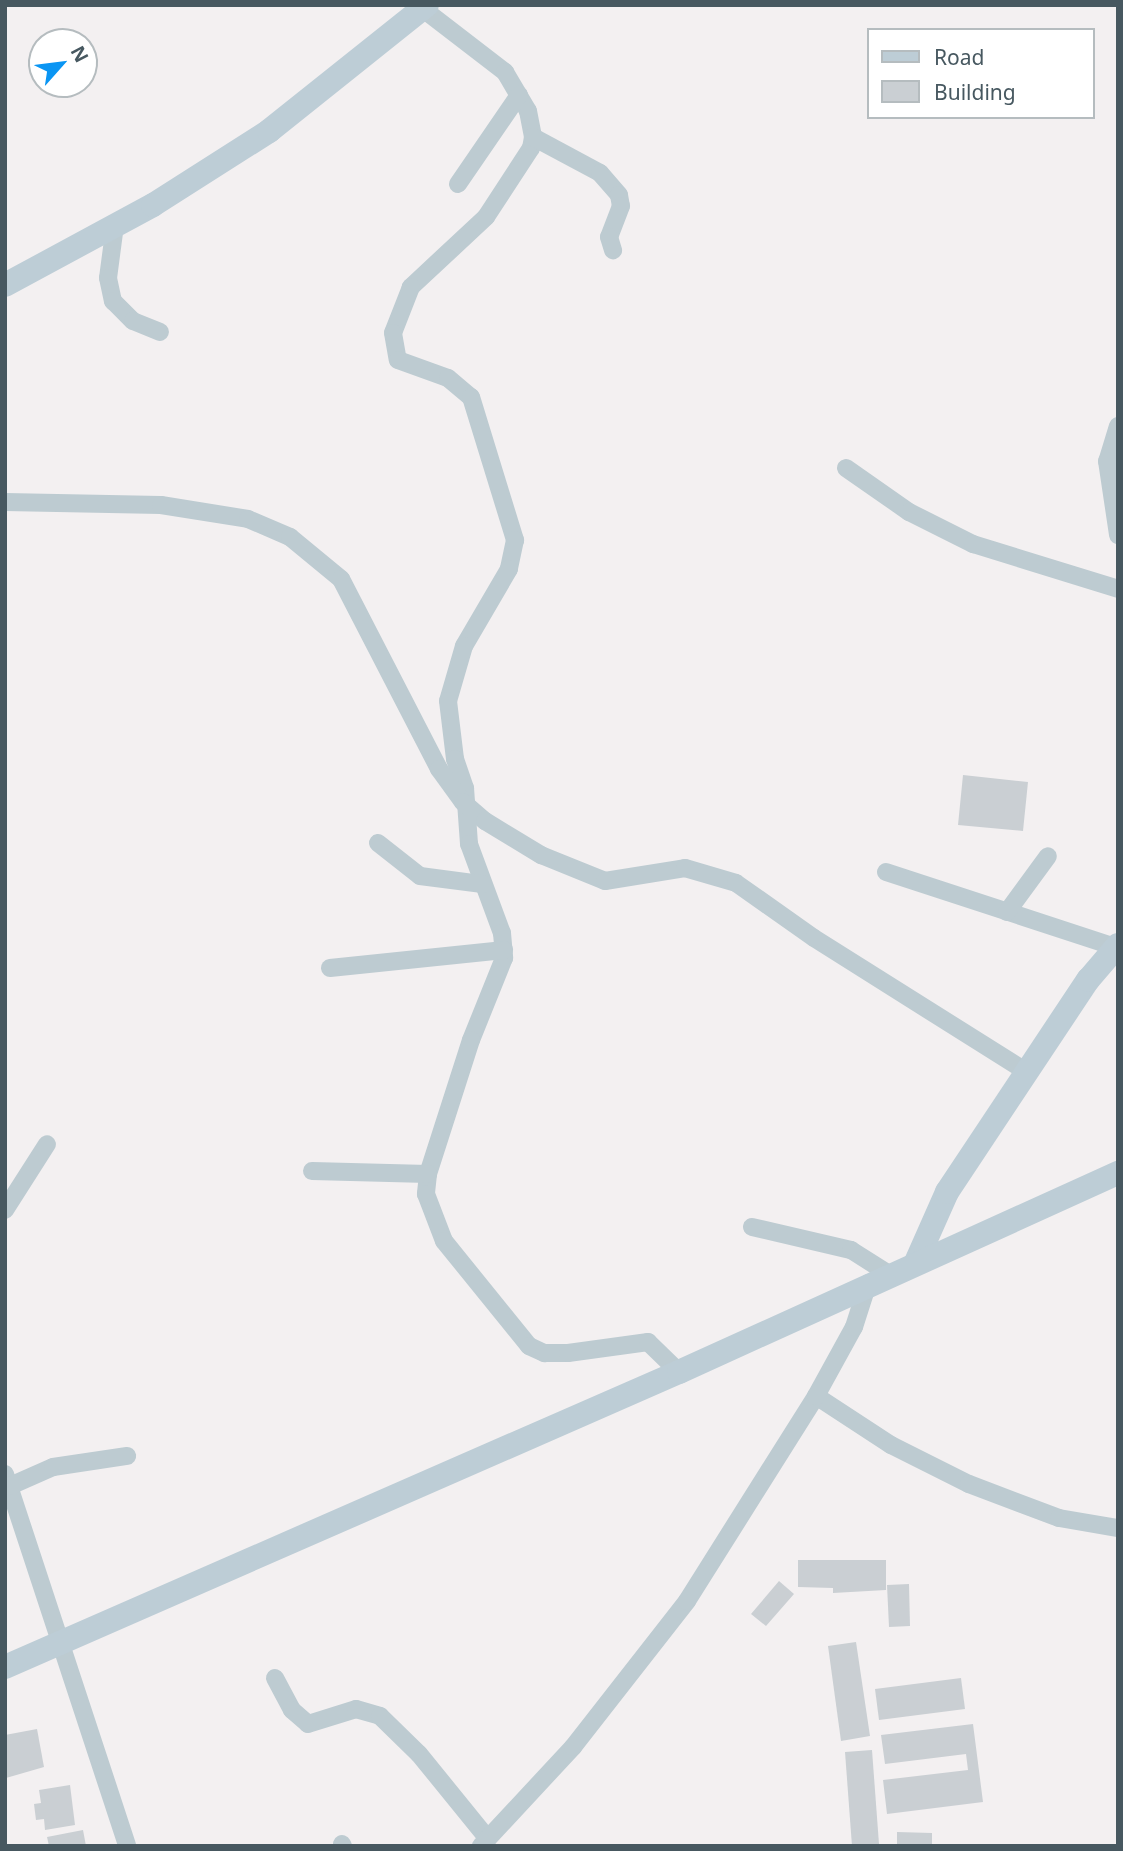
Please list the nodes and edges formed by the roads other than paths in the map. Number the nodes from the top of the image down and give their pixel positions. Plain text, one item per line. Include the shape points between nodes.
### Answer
1 (422, 7) edge
2 (519, 95) junction
3 (533, 137) junction
4 (458, 184) dead end
5 (115, 225) junction
6 (614, 250) dead end
7 (5, 285) edge
8 (160, 332) dead end
9 (1118, 426) edge
10 (846, 468) dead end
11 (5, 502) edge
12 (1118, 536) edge
13 (1118, 589) edge
14 (463, 802) junction
15 (378, 843) dead end
16 (1048, 856) dead end
17 (887, 872) dead end
18 (482, 884) junction
19 (1007, 912) junction
20 (1117, 946) edge
21 (504, 950) junction
22 (330, 968) dead end
23 (1027, 1072) junction
24 (47, 1144) dead end
25 (312, 1171) dead end
26 (1118, 1173) edge
27 (428, 1174) junction
28 (5, 1210) edge
29 (752, 1227) dead end
30 (916, 1262) junction
31 (879, 1279) junction
32 (679, 1372) junction
33 (816, 1396) junction
34 (127, 1456) dead end
35 (8, 1480) edge
36 (1118, 1528) edge
37 (59, 1643) junction
38 (5, 1667) edge
39 (275, 1678) dead end
40 (485, 1842) edge
41 (127, 1846) edge

1 - 2 street via 487,55
1 - 5 main road via 269,131
2 - 3 street
2 - 4 street
3 - 6 street via 600,173 619,195 621,205 609,237
3 - 14 street via 531,148 486,217 411,287 393,333 398,360 448,378 471,397 515,540 509,569 476,621 453,673 447,701 450,734 465,788
5 - 7 main road
5 - 8 street via 108,278 113,301 133,320
9 - 12 street via 1107,461
10 - 13 street via 909,512 973,544
11 - 14 street via 161,505 248,519 290,537 341,579 439,769
14 - 18 street via 469,844
14 - 23 street via 541,855 605,881 685,868 736,883 814,938
15 - 18 street via 420,876
16 - 19 street
17 - 19 street
18 - 21 street
19 - 20 street
20 - 23 main road via 1088,980
21 - 22 street
21 - 27 street
23 - 30 main road via 947,1192
24 - 28 street
25 - 27 street
26 - 30 main road
27 - 32 street via 431,1214 444,1241 529,1346 544,1353 568,1353 648,1342
29 - 31 street via 852,1250
30 - 31 main road
31 - 32 main road
31 - 33 street
32 - 37 main road
33 - 36 street via 891,1445 969,1484 1059,1518
33 - 40 street via 671,1621 573,1747
34 - 35 street via 53,1467
35 - 37 street
37 - 38 main road
37 - 41 street
39 - 40 street via 292,1710 308,1724 355,1709 380,1716 419,1754

